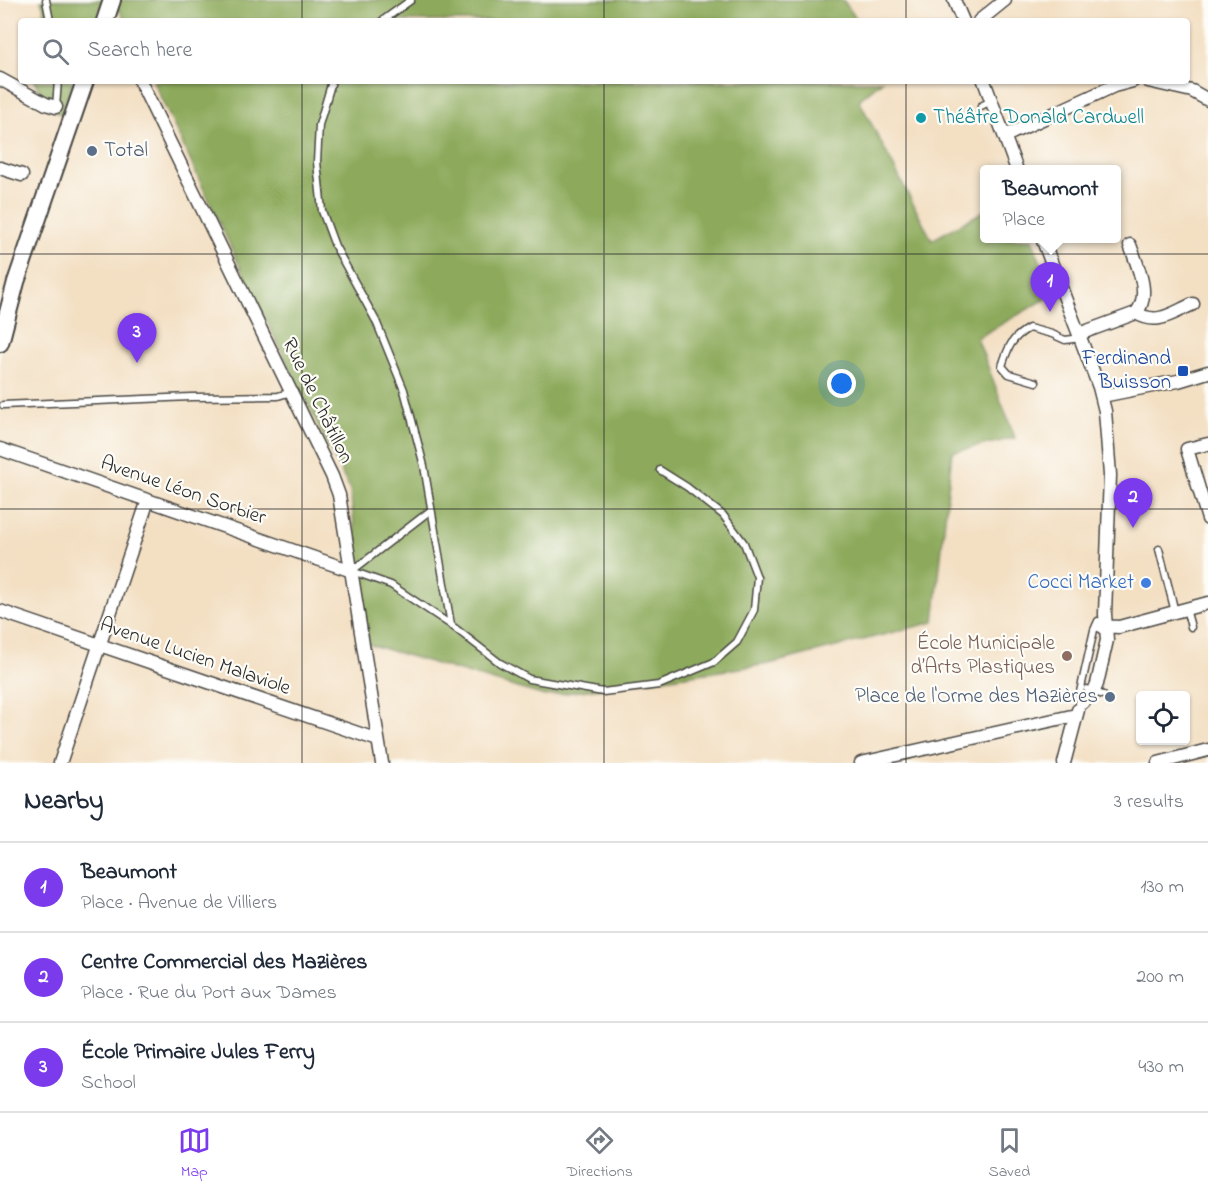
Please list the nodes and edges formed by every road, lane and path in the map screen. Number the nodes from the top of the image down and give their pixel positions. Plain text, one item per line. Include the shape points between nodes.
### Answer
1 (46, 0) edge
2 (112, 0) edge
3 (411, 0) edge
4 (954, 0) edge
5 (1005, 0) edge
6 (49, 18) edge
7 (108, 18) edge
8 (386, 18) edge
9 (962, 18) edge
10 (983, 18) edge
11 (0, 79) edge
12 (58, 84) edge
13 (84, 84) edge
14 (141, 84) edge
15 (331, 84) edge
16 (984, 84) edge
17 (1124, 84) edge
18 (1161, 84) edge
19 (1208, 100) edge
20 (56, 107) joint
21 (1005, 136) junction
22 (1015, 165) edge
23 (0, 168) edge
24 (22, 175) dead end
25 (1044, 243) edge
26 (1130, 245) dead end
27 (1193, 304) dead end
28 (1136, 314) junction
29 (1080, 336) junction
30 (0, 343) edge
31 (1208, 372) edge
32 (1036, 382) dead end
33 (291, 392) junction
34 (1102, 396) junction
35 (3, 405) dead end
36 (1208, 444) edge
37 (0, 449) edge
38 (660, 470) dead end
39 (148, 500) junction
40 (431, 510) junction
41 (1208, 519) edge
42 (1159, 549) dead end
43 (352, 571) junction
44 (1208, 603) edge
45 (1181, 610) junction
46 (0, 611) edge
47 (1105, 614) junction
48 (451, 625) junction
49 (1104, 627) junction
50 (1191, 627) dead end
51 (99, 645) junction
52 (1079, 709) junction
53 (378, 740) junction
54 (1208, 750) edge
55 (60, 763) edge
56 (382, 763) edge
57 (861, 763) edge
58 (1064, 763) edge
59 (1158, 763) edge

1 - 6 lane
2 - 7 main road
3 - 8 lane
4 - 9 street
5 - 10 street
11 - 20 street
12 - 20 lane
13 - 30 main road via 16,282
14 - 33 street, Rue de Châtillon
15 - 40 lane via 319,125 317,162 322,211 335,246 376,321 404,390
16 - 21 street via 986,104
17 - 21 street
18 - 19 street via 1192,91
21 - 22 street
23 - 24 street
25 - 29 street
26 - 28 street via 1143,289
27 - 28 street via 1155,320
28 - 29 street
29 - 32 lane via 1065,340 1029,328 1009,344 1002,366 1009,374
29 - 34 street
31 - 34 street
33 - 35 lane via 278,396
33 - 43 street, Rue de Châtillon via 339,495
34 - 47 street via 1110,475
36 - 41 street via 1187,449
37 - 39 street, Avenue Léon Sorbier
38 - 48 lane via 723,515 744,543 757,577 754,610 736,642 714,662 659,685 603,692 529,679 500,663
39 - 43 street, Avenue Léon Sorbier
39 - 51 street
40 - 43 lane
40 - 48 lane
42 - 45 lane
43 - 48 lane via 391,585
43 - 53 street, Rue de Châtillon
44 - 45 street
45 - 49 street via 1119,627
45 - 50 lane
46 - 51 street, Avenue Lucien Malaviole
47 - 49 street
47 - 52 lane via 1094,630
49 - 52 street via 1094,692
51 - 53 street, Avenue Lucien Malaviole
51 - 55 street
52 - 57 street
52 - 58 street
53 - 56 street, Rue de Châtillon
54 - 59 street

